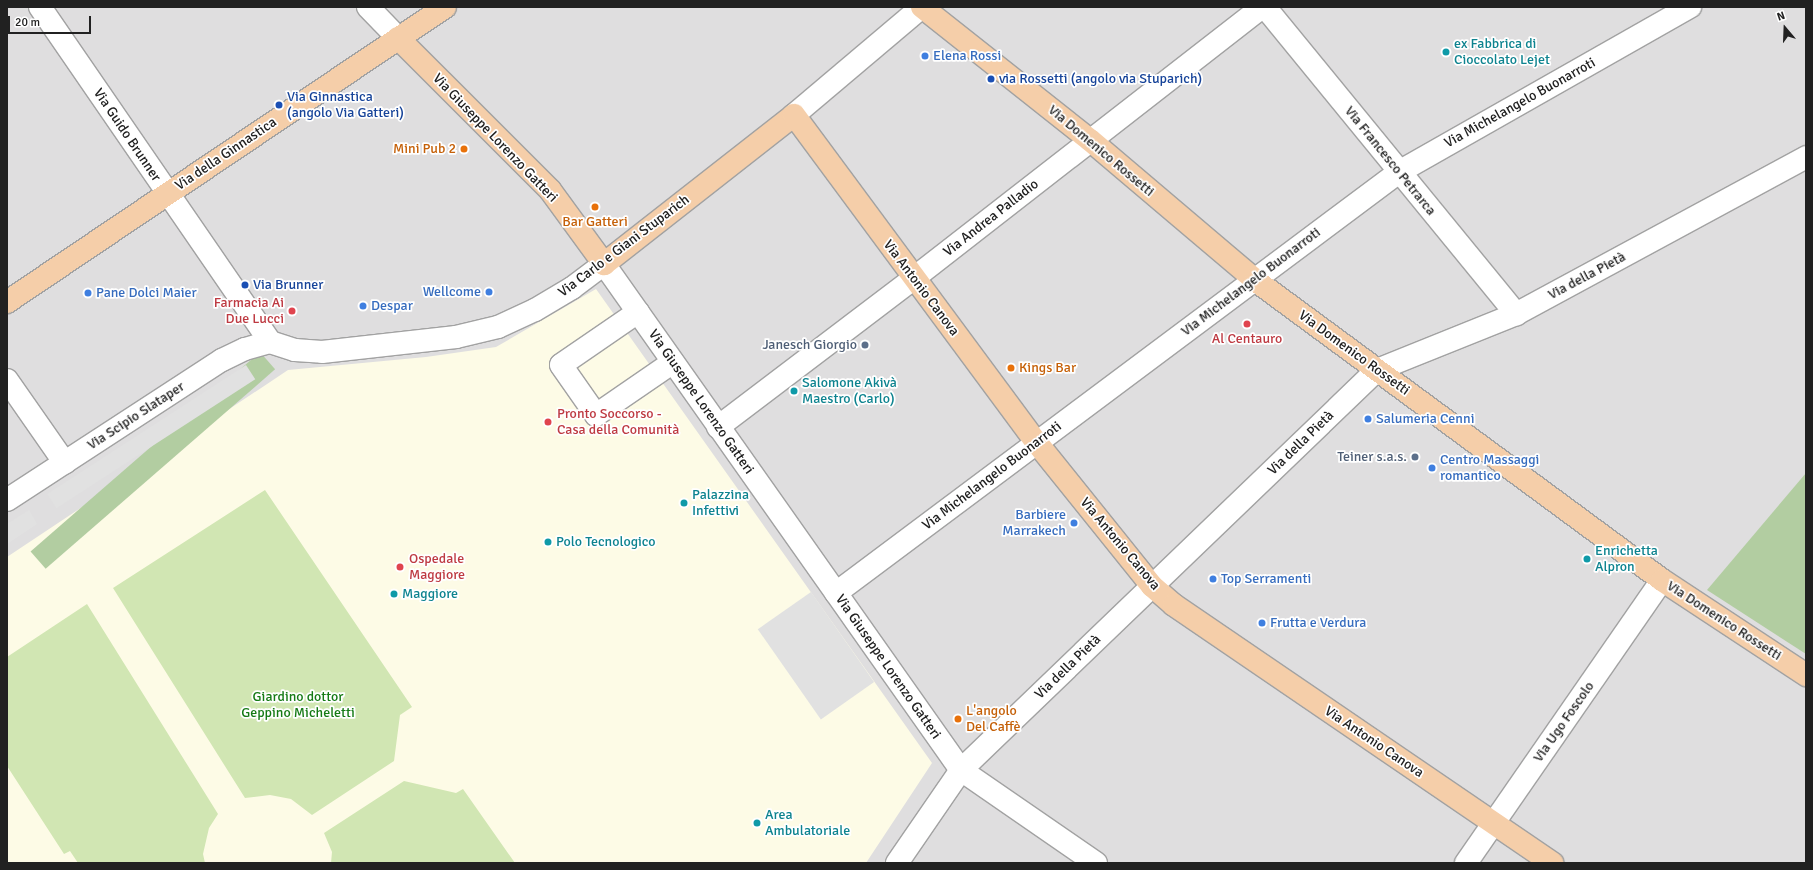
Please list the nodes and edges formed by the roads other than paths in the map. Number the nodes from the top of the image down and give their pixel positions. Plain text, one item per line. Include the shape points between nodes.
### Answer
1 (40, 7) edge
2 (368, 7) edge
3 (445, 7) edge
4 (922, 7) edge
5 (1264, 7) edge
6 (1690, 7) edge
7 (398, 38) junction
8 (794, 115) junction
9 (1090, 140) junction
10 (1806, 157) edge
11 (1399, 172) junction
12 (167, 194) junction
13 (604, 264) junction
14 (914, 278) junction
15 (1255, 280) junction
16 (7, 302) edge
17 (638, 312) junction
18 (1516, 314) junction
19 (270, 342) junction
20 (673, 362) junction
21 (1377, 370) junction
22 (7, 380) edge
23 (718, 426) junction
24 (1037, 443) junction
25 (65, 463) junction
26 (7, 500) edge
27 (1662, 580) junction
28 (1152, 586) junction
29 (836, 593) junction
30 (1806, 675) edge
31 (961, 770) junction
32 (1494, 824) junction
33 (897, 863) edge
34 (1096, 863) edge
35 (1466, 863) edge
36 (1552, 863) edge

1 - 12 street, Via Guido Brunner
2 - 7 street, Via Giuseppe Lorenzo Gatteri
3 - 7 main road, Via della Ginnastica
4 - 8 street, Via Carlo e Giani Stuparich
4 - 9 main road, Via Domenico Rossetti
5 - 9 street, Via Andrea Palladio
5 - 11 street, Via Francesco Petrarca
6 - 11 street, Via Michelangelo Buonarroti
7 - 12 main road, Via della Ginnastica
7 - 13 main road, Via Giuseppe Lorenzo Gatteri via 550,190
8 - 13 main road, Via Carlo e Giani Stuparich
8 - 14 main road, Via Antonio Canova
9 - 14 street, Via Andrea Palladio
9 - 15 main road, Via Domenico Rossetti
10 - 18 street, Via della Pietà
11 - 15 street, Via Michelangelo Buonarroti
11 - 18 street, Via Francesco Petrarca
12 - 16 main road, Via della Ginnastica
12 - 19 street, Via Guido Brunner
13 - 17 street, Via Giuseppe Lorenzo Gatteri
13 - 19 street, Via Carlo e Giani Stuparich via 572,288 535,310 498,327 456,337 322,352 295,350
14 - 23 street, Via Andrea Palladio
14 - 24 main road, Via Antonio Canova
15 - 21 main road, Via Domenico Rossetti
15 - 24 street, Via Michelangelo Buonarroti
17 - 20 street, Via Giuseppe Lorenzo Gatteri
17 - 20 street via 561,365 596,415
18 - 21 street, Via della Pietà
19 - 25 street, Via Scipio Slataper via 245,349 222,360
20 - 23 street, Via Giuseppe Lorenzo Gatteri
21 - 27 main road, Via Domenico Rossetti
21 - 28 street, Via della Pietà
22 - 25 street
23 - 29 street, Via Giuseppe Lorenzo Gatteri
24 - 28 main road, Via Antonio Canova
24 - 29 street, Via Michelangelo Buonarroti
25 - 26 street, Via Scipio Slataper
27 - 30 main road, Via Domenico Rossetti
27 - 32 street, Via Ugo Foscolo
28 - 31 street, Via della Pietà
28 - 32 main road, Via Antonio Canova via 1174,605
29 - 31 street, Via Giuseppe Lorenzo Gatteri
31 - 33 street, Via della Pietà
31 - 34 street, Via Giuseppe Lorenzo Gatteri
32 - 35 street, Via Ugo Foscolo
32 - 36 main road, Via Antonio Canova

